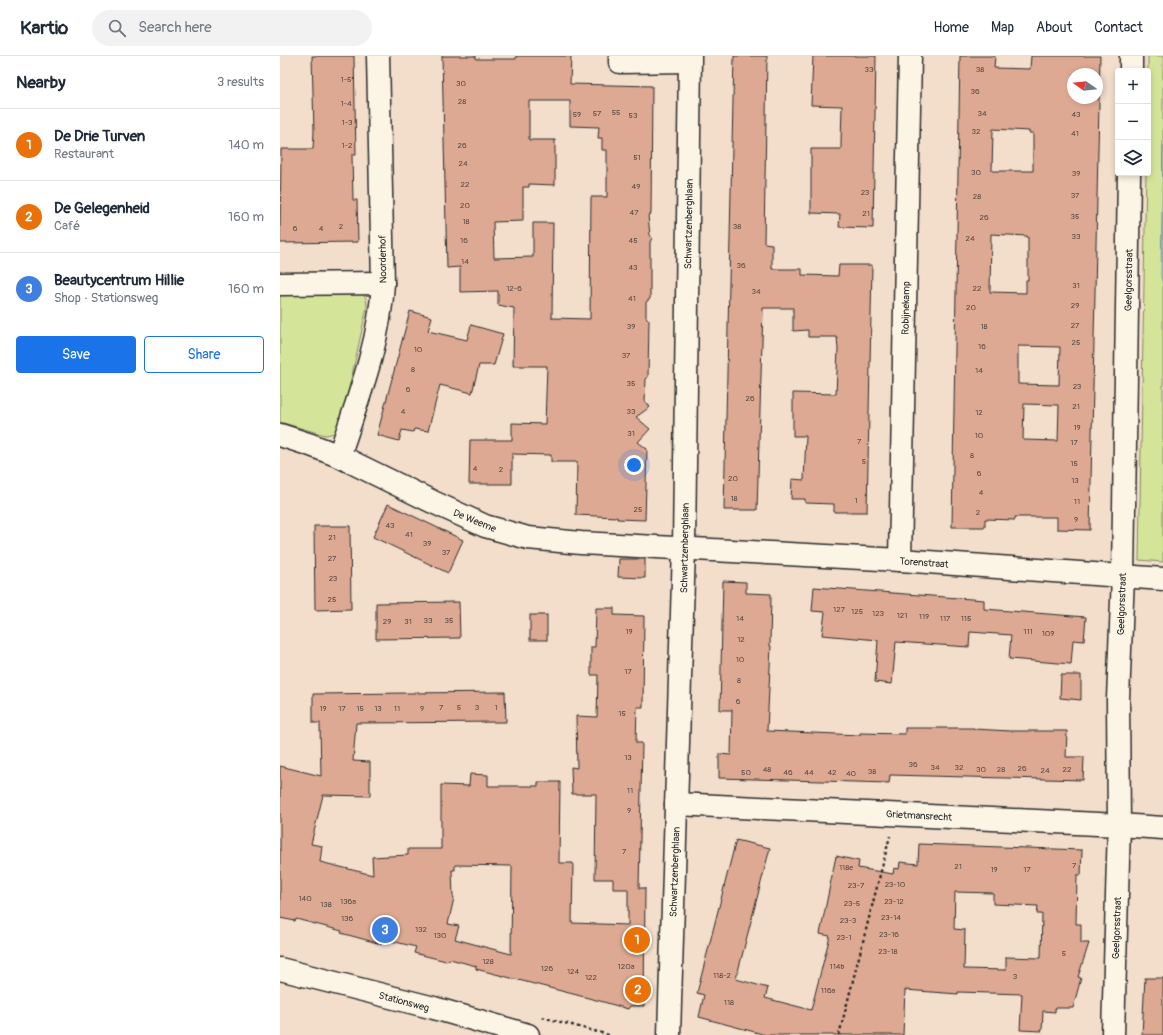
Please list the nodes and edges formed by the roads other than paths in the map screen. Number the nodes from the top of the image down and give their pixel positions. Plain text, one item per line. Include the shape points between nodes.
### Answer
1 (378, 56) edge
2 (620, 56) edge
3 (910, 56) edge
4 (1131, 56) edge
5 (690, 59) edge
6 (1131, 68) edge
7 (1129, 176) edge
8 (383, 283) junction
9 (280, 284) edge
10 (280, 435) edge
11 (339, 456) junction
12 (684, 548) junction
13 (900, 560) junction
14 (1122, 576) junction
15 (1163, 579) edge
16 (676, 804) junction
17 (1119, 825) junction
18 (1163, 828) edge
19 (280, 969) edge
20 (528, 1035) edge
21 (669, 1035) edge
22 (1113, 1035) edge

1 - 8 street, Noorderhof
2 - 5 street, Schwartzenberghlaan via 620,62
3 - 13 street, Robijnekamp
4 - 6 street
5 - 12 street, Schwartzenberghlaan
7 - 14 street, Geelgorsstraat
8 - 9 street
8 - 11 street, Noorderhof via 382,307 374,345
10 - 11 street, De Weeme
11 - 12 street, De Weeme via 485,526 528,538
12 - 13 street, Torenstraat
12 - 16 street, Schwartzenberghlaan
13 - 14 street, Torenstraat
14 - 15 street, Torenstraat
14 - 17 street, Geelgorsstraat via 1118,699
16 - 17 street, Grietmansrecht
16 - 21 street, Schwartzenberghlaan
17 - 18 street, Grietmansrecht
17 - 22 street, Geelgorsstraat
19 - 20 street, Stationsweg

